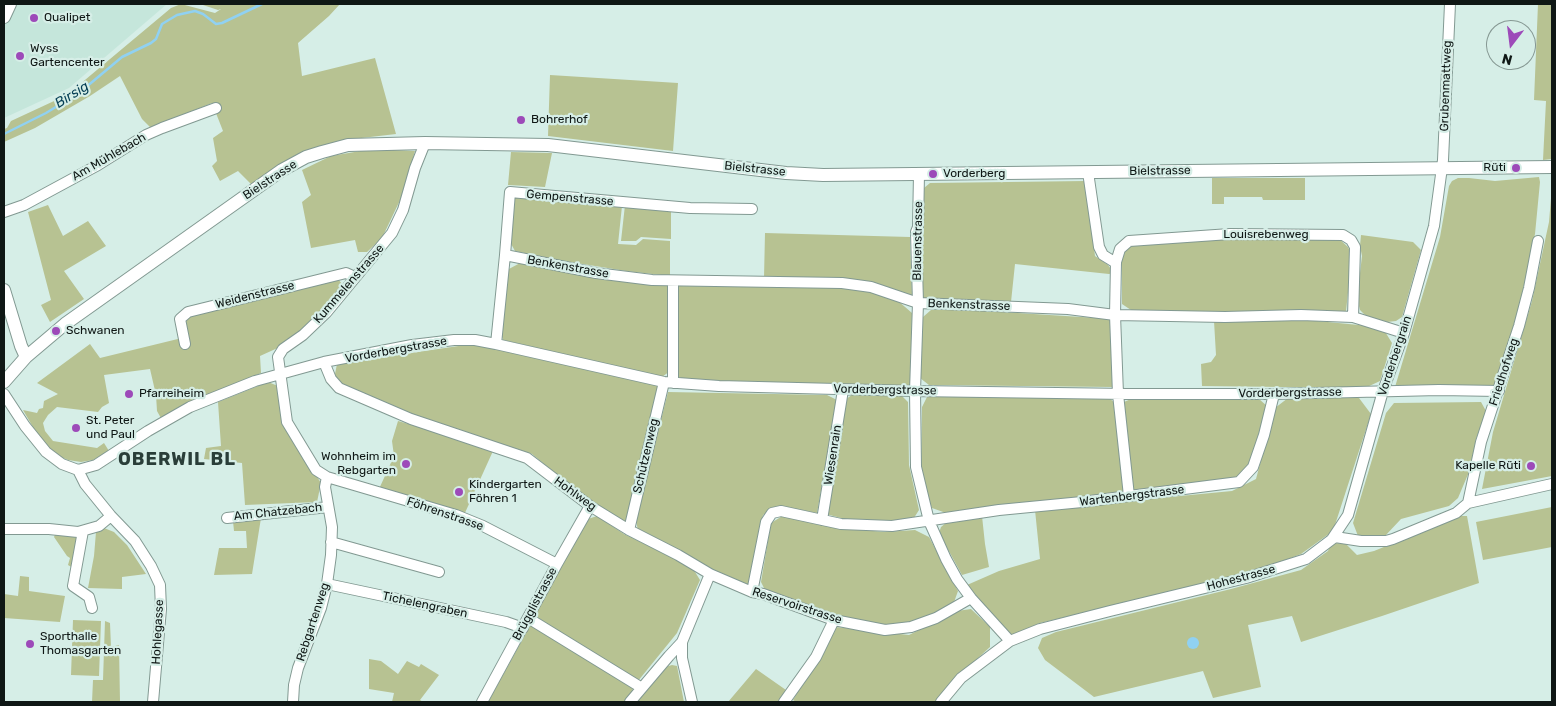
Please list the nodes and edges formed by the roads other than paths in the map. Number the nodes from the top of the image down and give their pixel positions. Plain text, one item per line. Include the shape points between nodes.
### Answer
1 (10, 4) edge
2 (1450, 4) edge
3 (4, 17) edge
4 (216, 108) dead end
5 (425, 143) junction
6 (1552, 167) edge
7 (1442, 168) junction
8 (1088, 172) junction
9 (919, 174) junction
10 (752, 209) dead end
11 (4, 212) edge
12 (1538, 241) dead end
13 (505, 256) junction
14 (1116, 262) junction
15 (355, 277) junction
16 (673, 280) junction
17 (4, 290) edge
18 (918, 304) junction
19 (1115, 315) junction
20 (1353, 317) junction
21 (1404, 333) junction
22 (185, 344) dead end
23 (496, 344) junction
24 (26, 357) junction
25 (324, 362) junction
26 (280, 374) junction
27 (4, 382) edge
28 (669, 382) junction
29 (843, 390) junction
30 (915, 391) junction
31 (1383, 391) junction
32 (1498, 391) junction
33 (4, 394) edge
34 (1118, 394) junction
35 (1274, 394) junction
36 (78, 470) junction
37 (327, 477) junction
38 (1552, 484) edge
39 (1129, 496) junction
40 (1468, 503) junction
41 (590, 506) junction
42 (328, 507) junction
43 (111, 516) junction
44 (227, 518) dead end
45 (822, 520) junction
46 (929, 521) junction
47 (4, 529) edge
48 (83, 530) junction
49 (629, 530) junction
50 (1332, 539) junction
51 (331, 542) junction
52 (557, 564) junction
53 (439, 572) dead end
54 (710, 574) junction
55 (327, 584) junction
56 (752, 592) junction
57 (970, 598) junction
58 (92, 608) dead end
59 (528, 618) junction
60 (834, 620) junction
61 (523, 628) junction
62 (1010, 641) junction
63 (682, 642) junction
64 (642, 688) junction
65 (153, 702) edge
66 (293, 702) edge
67 (482, 702) edge
68 (630, 702) edge
69 (692, 702) edge
70 (784, 702) edge
71 (941, 702) edge

1 - 3 main road
2 - 7 street, Grubenmattweg
4 - 11 street, Am Mühlebach via 146,135 98,165
5 - 9 main road, Bielstrasse via 548,145 786,172
5 - 15 street, Kummelenstrasse via 392,234
5 - 24 main road, Bielstrasse via 348,145 297,161 114,288
6 - 7 main road, Bielstrasse
7 - 8 main road, Bielstrasse
7 - 21 street, Vorderbergrain via 1434,226
8 - 9 main road, Bielstrasse
8 - 14 street via 1099,247 1103,255
9 - 18 street, Blauenstrasse via 916,232
10 - 13 street, Gempenstrasse via 690,208 510,192
12 - 32 street, Friedhofweg via 1530,288
13 - 16 street, Benkenstrasse via 596,273
13 - 23 street, Gempenstrasse
14 - 19 street, Louisrebenweg
14 - 20 street, Louisrebenweg via 1120,248 1129,241 1230,234 1343,235 1355,247
15 - 22 street, Weidenstrasse via 346,273 188,312 180,319
15 - 26 street, Kummelenstrasse via 326,313 283,349 278,357
16 - 18 street, Benkenstrasse via 842,283 871,287
16 - 28 street, Schützenweg
17 - 24 main road
18 - 19 street, Benkenstrasse via 1068,309
18 - 30 street, Blauenstrasse
19 - 20 street, Benkenstrasse
19 - 34 street, Louisrebenweg
20 - 21 street, Benkenstrasse
21 - 31 street, Vorderbergrain
23 - 25 street, Vorderbergstrasse via 454,340
23 - 28 street, Vorderbergstrasse
24 - 27 main road, Bielstrasse
25 - 26 street, Vorderbergstrasse
25 - 41 street, Hohlweg via 339,388 411,419 527,458
26 - 36 street via 190,407 96,465
26 - 37 street via 287,422 316,470
28 - 29 street, Vorderbergstrasse
28 - 49 street, Schützenweg
29 - 30 street, Vorderbergstrasse
29 - 45 street, Wiesenrain
30 - 34 street, Vorderbergstrasse
30 - 46 street, Blauenstrasse via 916,467
31 - 32 street, Vorderbergstrasse
31 - 35 street, Vorderbergstrasse
31 - 50 street, Vorderbergrain via 1348,514
32 - 40 street, Friedhofweg via 1481,442
33 - 36 street via 46,452 62,464
34 - 35 street, Vorderbergstrasse
34 - 39 street, Louisrebenweg
35 - 39 street, Wartenbergstrasse via 1253,467 1239,482
36 - 43 street, Hohlegasse
37 - 42 street, Rebgartenweg
37 - 52 street, Föhrenstrasse via 456,515
38 - 40 street
39 - 46 street, Wartenbergstrasse
40 - 50 street via 1456,513 1398,538 1386,541
41 - 49 street, Hohlweg
41 - 52 street, Brügglistrasse
42 - 44 street, Am Chatzebach
42 - 51 street, Rebgartenweg
43 - 48 street via 99,526
43 - 65 street, Hohlegasse via 135,541 160,584
45 - 46 street, Wartenbergstrasse via 892,526
45 - 56 street, Wartenbergstrasse via 781,510 772,513 766,522
46 - 57 street, Blauenstrasse via 946,559
47 - 48 street
48 - 58 street via 73,586 89,597
49 - 54 street, Hohlweg
50 - 62 street, Hohestrasse via 1306,559 1246,578 1040,629
51 - 53 street
51 - 55 street, Rebgartenweg
52 - 59 street, Brügglistrasse
54 - 56 street, Reservoirstrasse
54 - 63 street
55 - 61 street, Tichelengraben
55 - 66 street, Rebgartenweg via 298,668
56 - 60 street, Reservoirstrasse
57 - 60 street, Reservoirstrasse via 936,618 911,627 885,630
57 - 62 street, Blauenstrasse
59 - 61 street, Brügglistrasse
59 - 64 street
60 - 70 street via 816,657
61 - 67 street, Brügglistrasse
62 - 71 street, Hohestrasse via 961,678
63 - 64 street
63 - 69 street via 682,658
64 - 68 street

